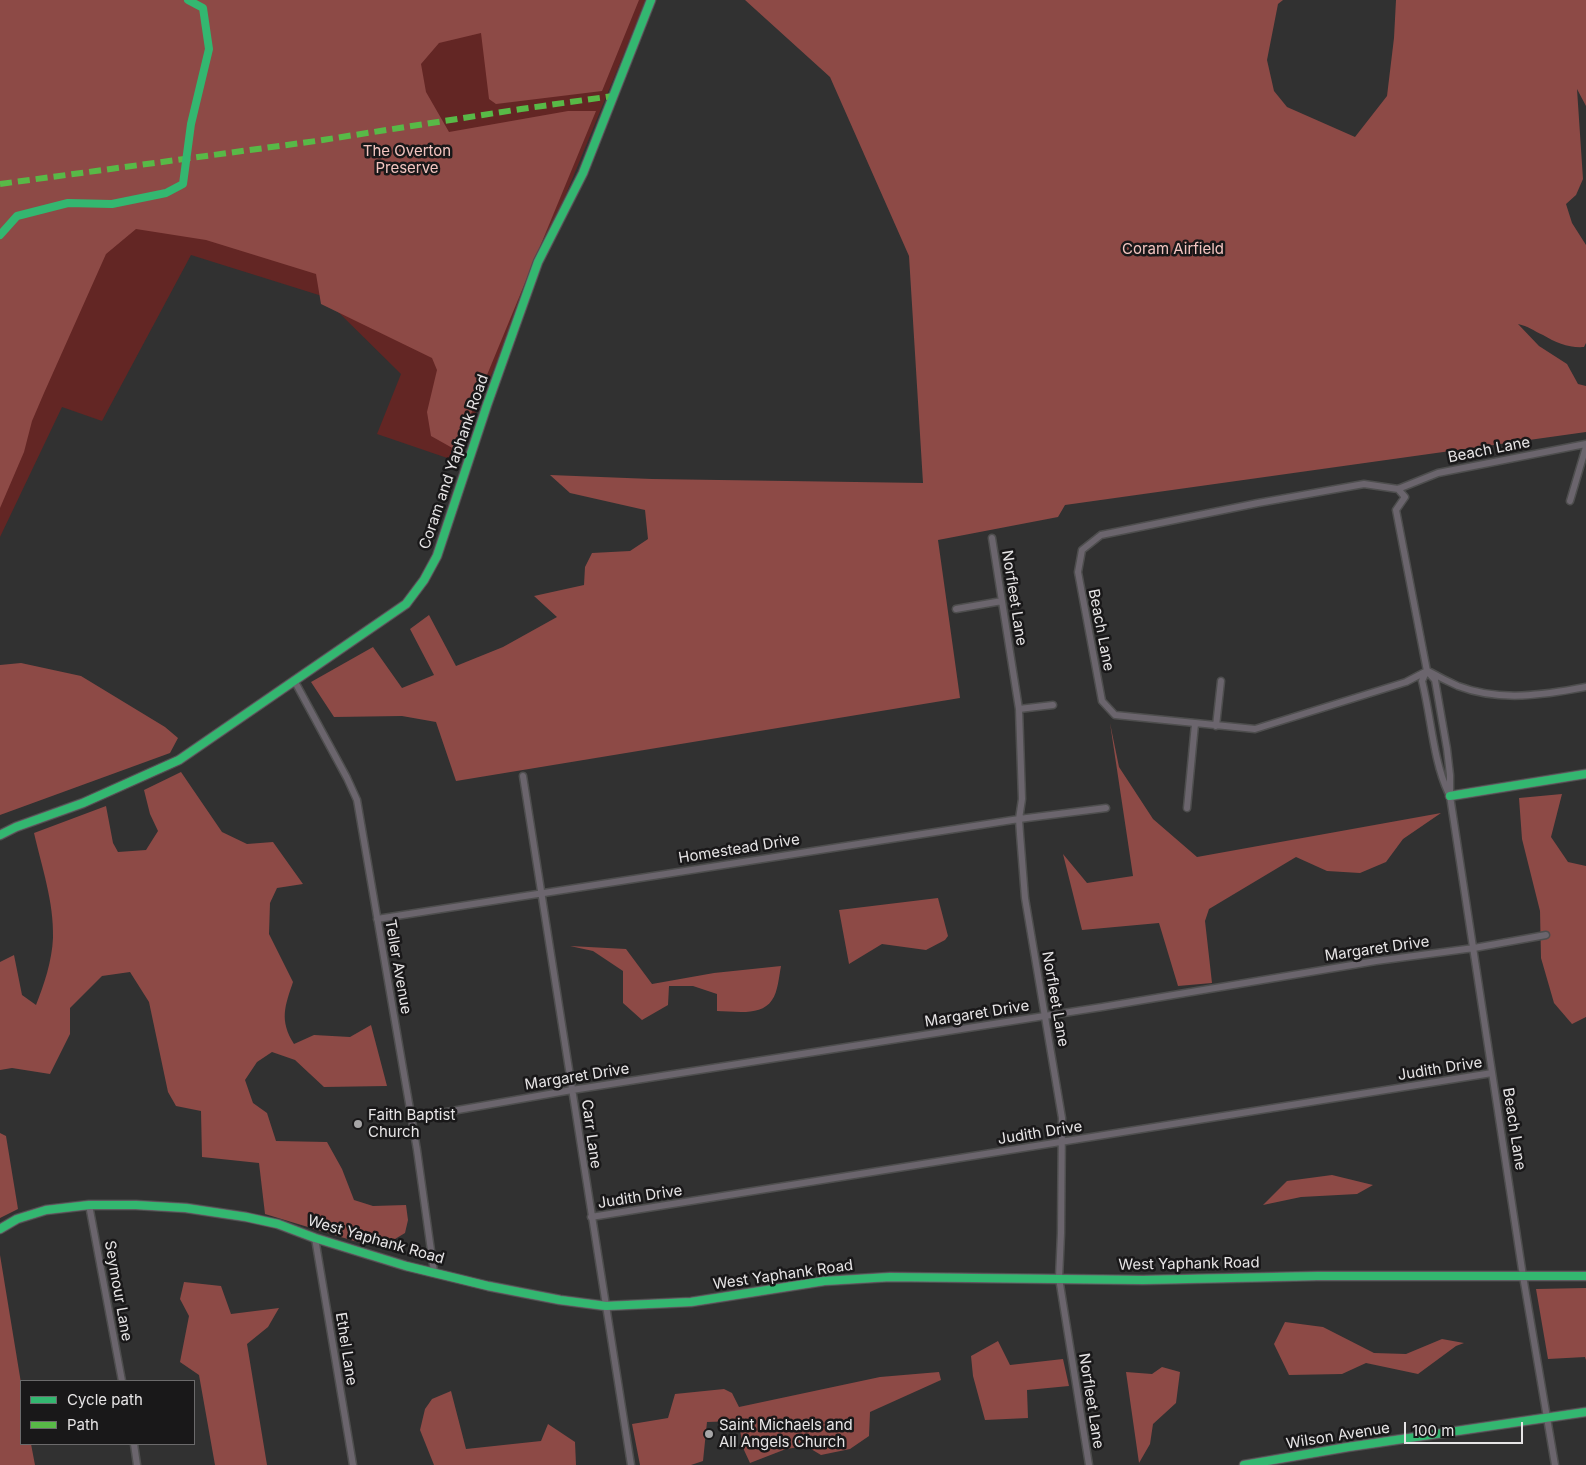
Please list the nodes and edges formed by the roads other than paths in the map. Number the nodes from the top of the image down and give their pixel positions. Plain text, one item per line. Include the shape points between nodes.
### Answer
1 (652, 0) edge
2 (1586, 445) edge
3 (1398, 489) junction
4 (1570, 501) dead end
5 (992, 538) dead end
6 (1002, 601) junction
7 (956, 609) dead end
8 (1426, 671) junction
9 (294, 680) junction
10 (1221, 681) dead end
11 (1586, 687) edge
12 (1053, 704) dead end
13 (1019, 710) junction
14 (1196, 724) junction
15 (1216, 726) junction
16 (1586, 774) edge
17 (523, 776) dead end
18 (1450, 796) junction
19 (1106, 808) dead end
20 (1187, 808) dead end
21 (1019, 819) junction
22 (0, 835) edge
23 (541, 894) junction
24 (377, 919) junction
25 (1546, 935) dead end
26 (1474, 948) junction
27 (1045, 1016) junction
28 (1492, 1073) junction
29 (572, 1090) junction
30 (412, 1118) junction
31 (1061, 1142) junction
32 (90, 1205) junction
33 (591, 1217) junction
34 (0, 1229) edge
35 (315, 1238) junction
36 (434, 1272) junction
37 (1523, 1276) junction
38 (1586, 1276) edge
39 (1059, 1278) junction
40 (606, 1306) junction
41 (122, 1380) edge
42 (1586, 1412) edge
43 (1548, 1418) junction
44 (134, 1445) edge
45 (138, 1465) edge
46 (353, 1465) edge
47 (631, 1465) edge
48 (1089, 1465) edge
49 (1244, 1465) edge
50 (1555, 1465) edge

1 - 9 street, Coram and Yaphank Road via 583,173 538,262 437,556 406,604
2 - 3 street, Beach Lane via 1438,473
2 - 4 street
3 - 8 street, Beach Lane via 1405,497 1396,510
3 - 14 street, Beach Lane via 1364,484 1258,503 1101,535 1082,550 1078,572 1102,701 1115,714
5 - 6 street, Norfleet Lane
6 - 7 street
6 - 13 street, Norfleet Lane
8 - 11 street via 1460,686 1508,696 1545,695
8 - 15 street, Beach Lane via 1406,682 1255,729
8 - 18 street, Beach Lane via 1422,681 1441,776
8 - 18 street, Beach Lane via 1435,680 1448,757
9 - 22 street, Coram and Yaphank Road via 179,760 83,803
9 - 24 street, Teller Avenue via 357,800
10 - 15 street
12 - 13 street
13 - 21 street, Norfleet Lane via 1022,799
14 - 15 street, Beach Lane
14 - 20 street
16 - 18 street
17 - 23 street, Carr Lane
18 - 26 street, Beach Lane
19 - 21 street, Homestead Drive
21 - 23 street, Homestead Drive
21 - 27 street, Norfleet Lane via 1025,898
23 - 24 street, Homestead Drive
23 - 29 street, Carr Lane
24 - 30 street, Teller Avenue
25 - 26 street, Margaret Drive
26 - 27 street, Margaret Drive via 1376,961
26 - 28 street, Beach Lane
27 - 29 street, Margaret Drive
27 - 31 street, Norfleet Lane via 1062,1118
28 - 31 street, Judith Drive
28 - 37 street, Beach Lane
29 - 30 street, Margaret Drive
29 - 33 street, Carr Lane
30 - 36 street, Teller Avenue
31 - 33 street, Judith Drive
31 - 39 street, Norfleet Lane
32 - 34 street, West Yaphank Road via 46,1210 17,1219
32 - 35 street, West Yaphank Road via 186,1208 278,1224
32 - 41 street, Seymour Lane
33 - 40 street, Carr Lane
35 - 36 street, West Yaphank Road
35 - 46 street, Ethel Lane
36 - 40 street, West Yaphank Road via 488,1286
37 - 38 street, West Yaphank Road
37 - 39 street, West Yaphank Road
37 - 43 street, Beach Lane
39 - 40 street, West Yaphank Road via 824,1280 691,1302
39 - 48 street, Norfleet Lane
40 - 47 street, Carr Lane
42 - 43 street, Wilson Avenue
43 - 49 street, Wilson Avenue
43 - 50 street, Beach Lane
44 - 45 street

